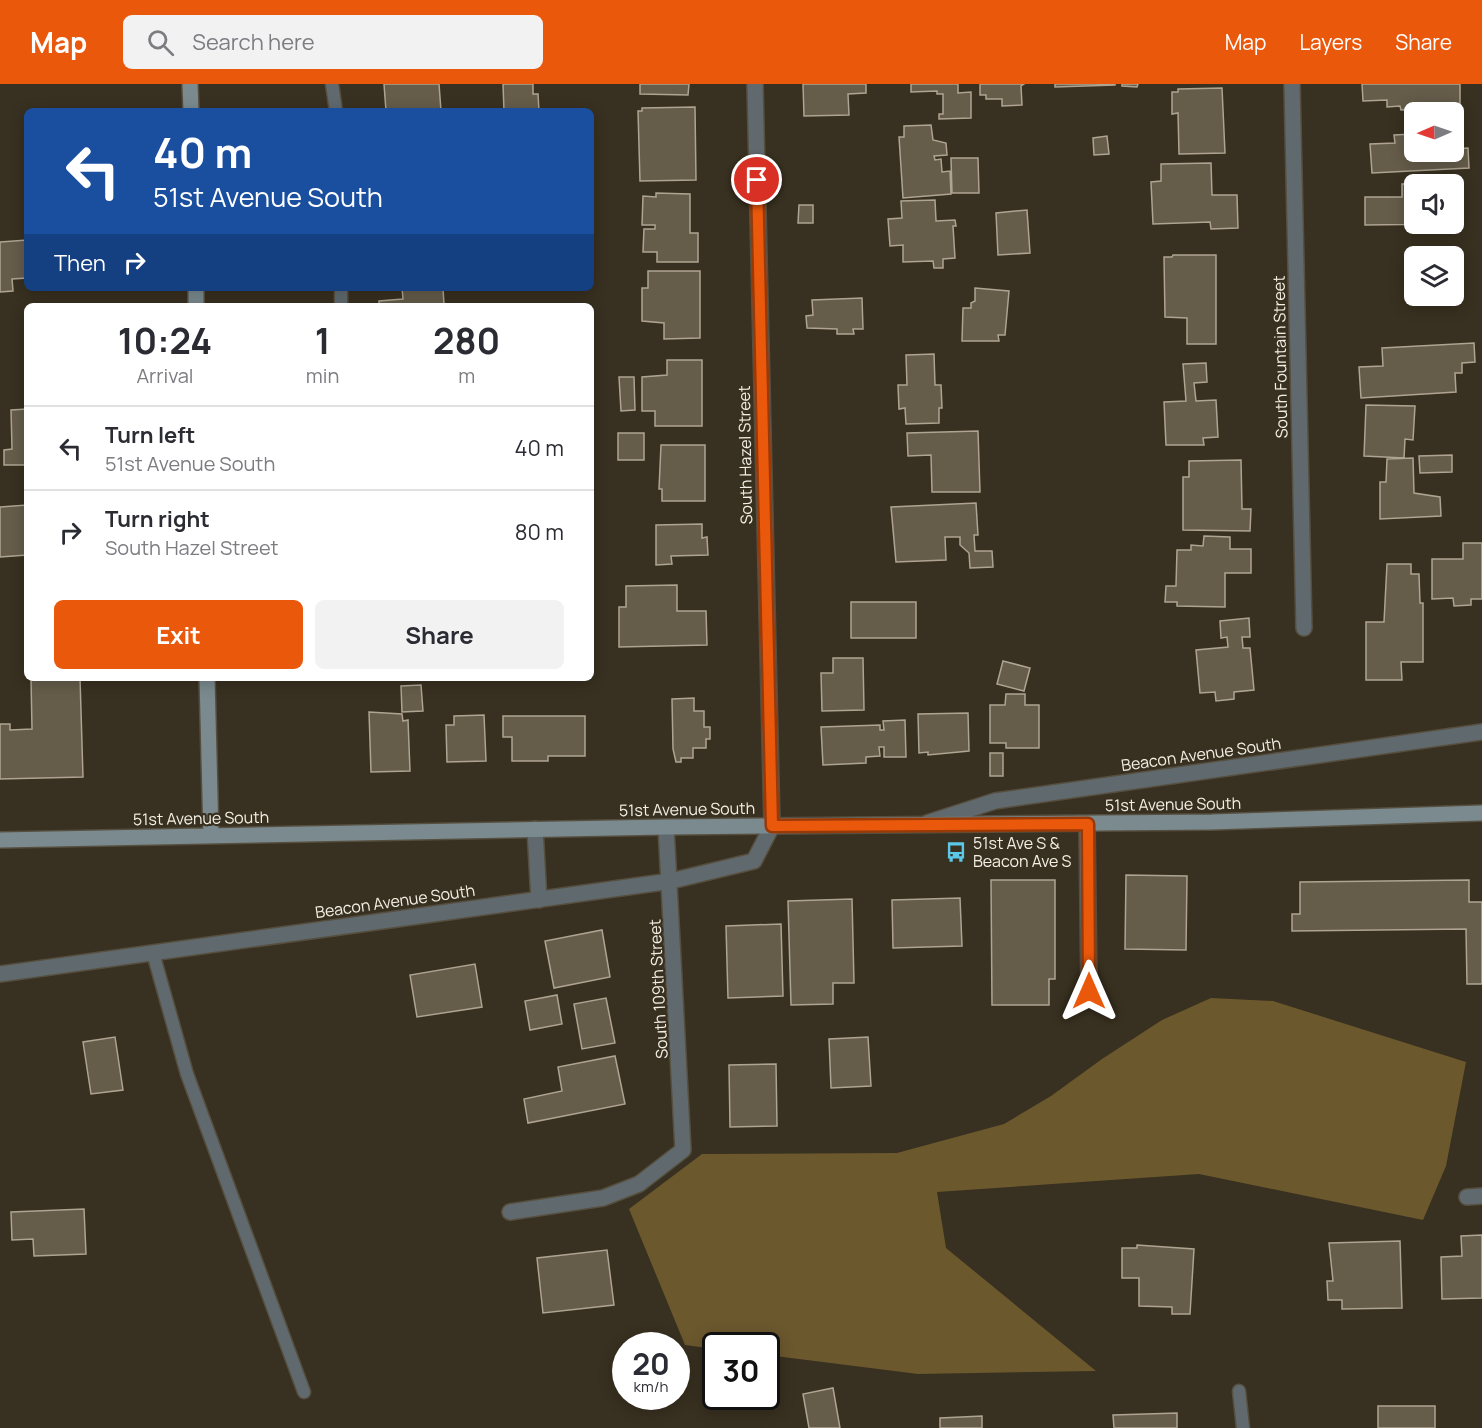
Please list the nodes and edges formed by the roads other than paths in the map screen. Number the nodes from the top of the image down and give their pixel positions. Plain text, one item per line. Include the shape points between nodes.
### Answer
1 (190, 84) edge
2 (332, 84) edge
3 (755, 84) edge
4 (1292, 84) edge
5 (191, 108) edge
6 (336, 108) edge
7 (1304, 628) dead end
8 (207, 681) edge
9 (1482, 732) edge
10 (1482, 813) edge
11 (927, 823) junction
12 (1088, 824) junction
13 (772, 826) junction
14 (666, 827) junction
15 (535, 829) junction
16 (211, 835) junction
17 (0, 840) edge
18 (671, 881) junction
19 (540, 900) junction
20 (153, 953) junction
21 (0, 974) edge
22 (1089, 991) dead end
23 (510, 1212) dead end
24 (1239, 1391) dead end
25 (304, 1392) dead end
26 (1244, 1428) edge

1 - 5 street
2 - 6 lane
3 - 13 street, South Hazel Street
4 - 7 street, South Fountain Street
8 - 16 street
9 - 11 street, Beacon Avenue South via 995,801
10 - 12 street, 51st Avenue South
11 - 12 street, 51st Avenue South
11 - 13 street, 51st Avenue South
12 - 22 street
13 - 14 street, 51st Avenue South
13 - 18 street, Beacon Avenue South via 754,861
14 - 15 street, 51st Avenue South
14 - 18 street, South 109th Street
15 - 16 street, 51st Avenue South
15 - 19 street
16 - 17 street, 51st Avenue South
18 - 19 street, Beacon Avenue South
18 - 23 street, South 109th Street via 682,1150 639,1184 603,1198
19 - 20 street, Beacon Avenue South
20 - 21 street, Beacon Avenue South
20 - 25 lane via 188,1074
24 - 26 lane

